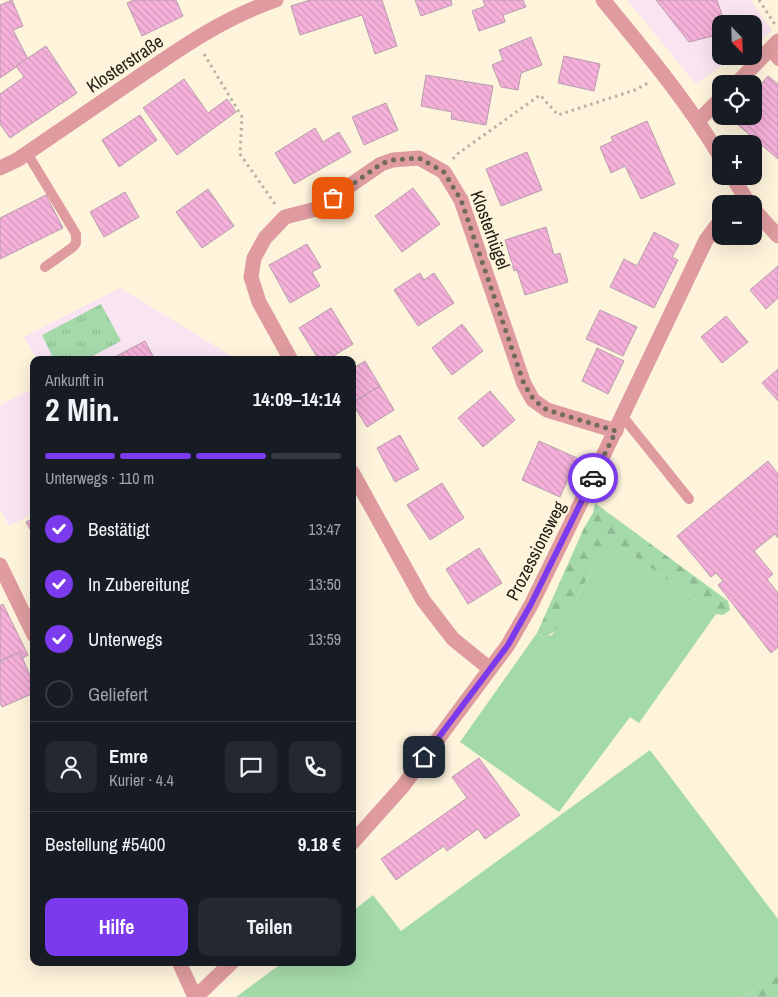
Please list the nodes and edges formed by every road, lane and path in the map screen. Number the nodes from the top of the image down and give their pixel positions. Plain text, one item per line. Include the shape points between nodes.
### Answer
1 (276, 0) edge
2 (603, 0) edge
3 (759, 0) edge
4 (778, 28) edge
5 (194, 39) junction
6 (775, 51) edge
7 (747, 75) edge
8 (635, 90) dead end
9 (712, 107) edge
10 (698, 121) junction
11 (712, 144) edge
12 (27, 153) junction
13 (0, 168) edge
14 (444, 172) junction
15 (285, 217) junction
16 (762, 219) edge
17 (712, 232) edge
18 (778, 236) edge
19 (45, 267) dead end
20 (289, 356) edge
21 (623, 416) junction
22 (616, 431) junction
23 (356, 479) edge
24 (689, 499) dead end
25 (0, 565) edge
26 (30, 627) edge
27 (490, 669) junction
28 (356, 839) edge
29 (181, 966) edge
30 (228, 966) edge
31 (195, 997) edge

1 - 5 street, Klosterstraße via 234,17
2 - 10 street
3 - 4 path
5 - 12 street, Klosterstraße
5 - 15 path via 242,117 240,154
6 - 7 street
8 - 14 path via 558,115 540,95 456,155
9 - 10 street
10 - 11 street
12 - 13 street, Klosterstraße
12 - 19 lane via 76,234 73,247
14 - 15 street, Klosterhügel via 419,158 392,160 381,164 316,209
14 - 22 street, Klosterhügel via 461,200 524,384 534,400 547,410
15 - 20 street via 265,238 254,258 252,278 259,302
16 - 18 street
17 - 21 street, Prozessionsweg
21 - 22 street, Prozessionsweg
21 - 24 lane
22 - 27 street, Prozessionsweg via 531,604
23 - 27 street via 423,600 453,639
25 - 26 street
27 - 28 street, Prozessionsweg via 403,786
29 - 31 street
30 - 31 street

